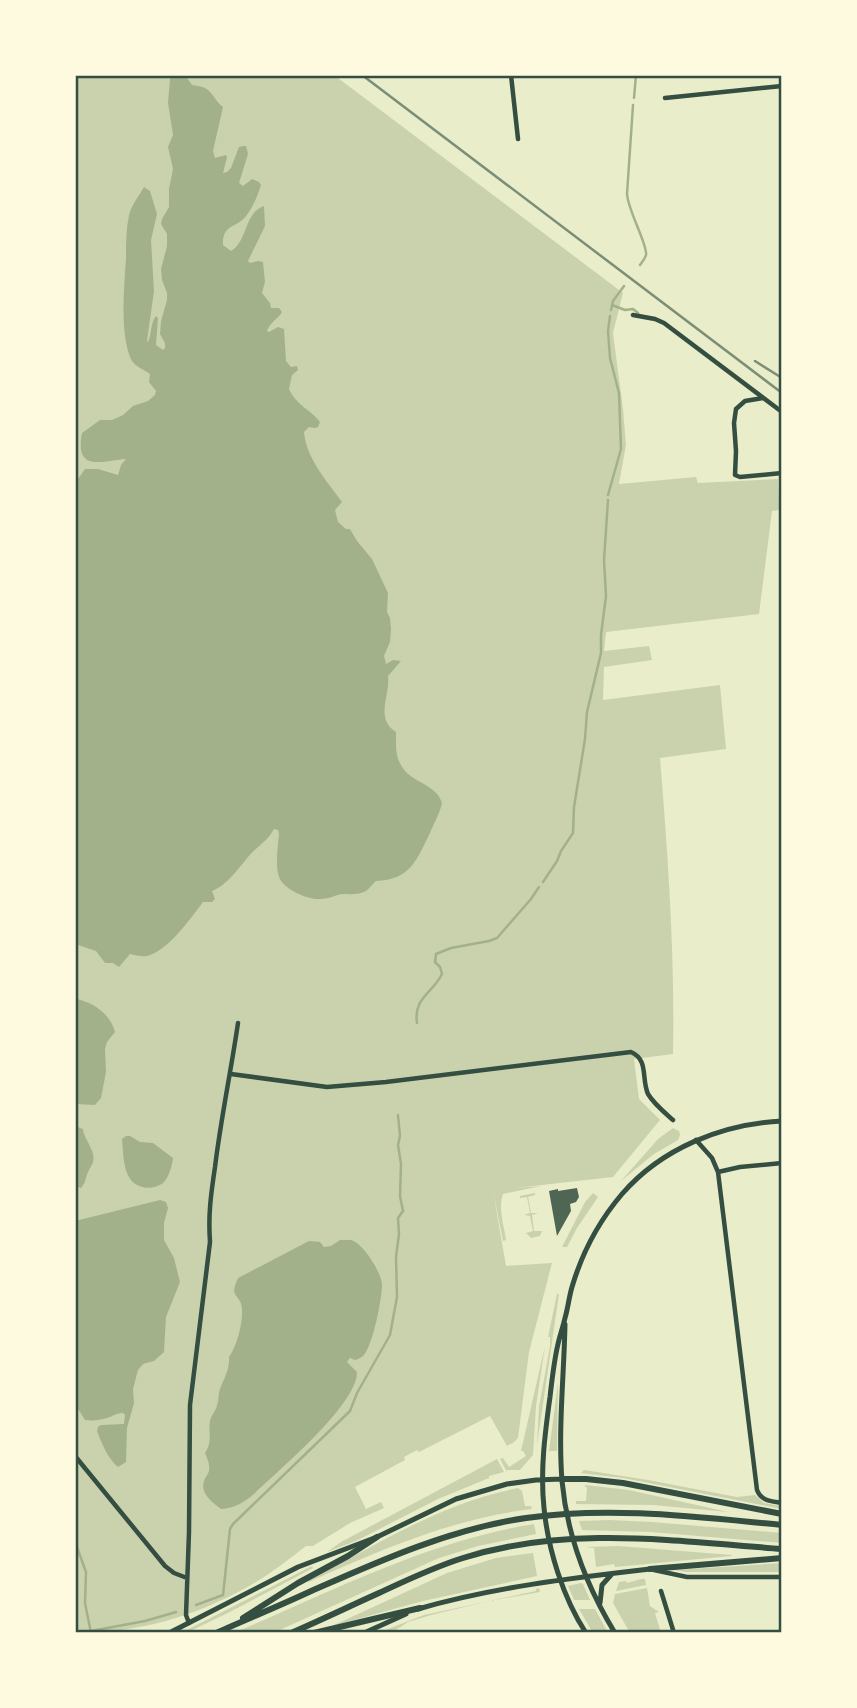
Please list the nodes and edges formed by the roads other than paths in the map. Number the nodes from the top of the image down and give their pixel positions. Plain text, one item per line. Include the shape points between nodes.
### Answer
1 (511, 75) edge
2 (782, 86) edge
3 (665, 98) dead end
4 (518, 139) dead end
5 (633, 315) dead end
6 (763, 398) junction
7 (782, 412) edge
8 (782, 473) edge
9 (238, 1023) dead end
10 (231, 1074) junction
11 (673, 1120) dead end
12 (782, 1121) edge
13 (696, 1140) junction
14 (782, 1163) edge
15 (718, 1172) junction
16 (565, 1318) junction
17 (75, 1456) edge
18 (543, 1479) junction
19 (562, 1479) junction
20 (782, 1503) edge
21 (782, 1514) edge
22 (782, 1525) edge
23 (377, 1537) junction
24 (782, 1549) edge
25 (782, 1558) edge
26 (650, 1569) junction
27 (614, 1573) junction
28 (586, 1577) junction
29 (782, 1577) edge
30 (187, 1578) junction
31 (561, 1579) junction
32 (661, 1591) dead end
33 (419, 1608) junction
34 (601, 1609) junction
35 (189, 1623) junction
36 (227, 1628) junction
37 (169, 1633) edge
38 (216, 1633) edge
39 (291, 1633) edge
40 (314, 1633) edge
41 (364, 1633) edge
42 (586, 1633) edge
43 (615, 1633) edge
44 (674, 1633) edge

1 - 4 street
2 - 3 street
5 - 6 street via 664,323
6 - 7 street
6 - 8 street via 745,401 736,409 734,475
9 - 10 street
10 - 11 street via 327,1087 631,1052 643,1064 648,1094
10 - 30 street via 208,1217 210,1242 190,1405
12 - 13 street via 728,1128
13 - 15 street
13 - 16 street via 646,1171 611,1208 583,1257
14 - 15 street
15 - 20 street via 757,1486 764,1499
16 - 18 street via 553,1374
16 - 19 street
17 - 30 street via 165,1566
18 - 19 street
18 - 23 street via 456,1499
18 - 31 street via 552,1551
19 - 21 main road via 622,1483
19 - 28 street
22 - 36 main road via 610,1513 515,1520 385,1559
23 - 35 street via 298,1567
23 - 36 main road
24 - 39 main road via 610,1537 521,1544 441,1565
25 - 26 main road
26 - 27 street
26 - 29 street via 687,1577
27 - 28 street
27 - 34 street via 602,1585
28 - 31 street
28 - 34 street
30 - 35 street
31 - 33 street
31 - 42 street
32 - 44 street
33 - 40 main road
33 - 41 street
34 - 43 street
35 - 37 street
36 - 38 main road

